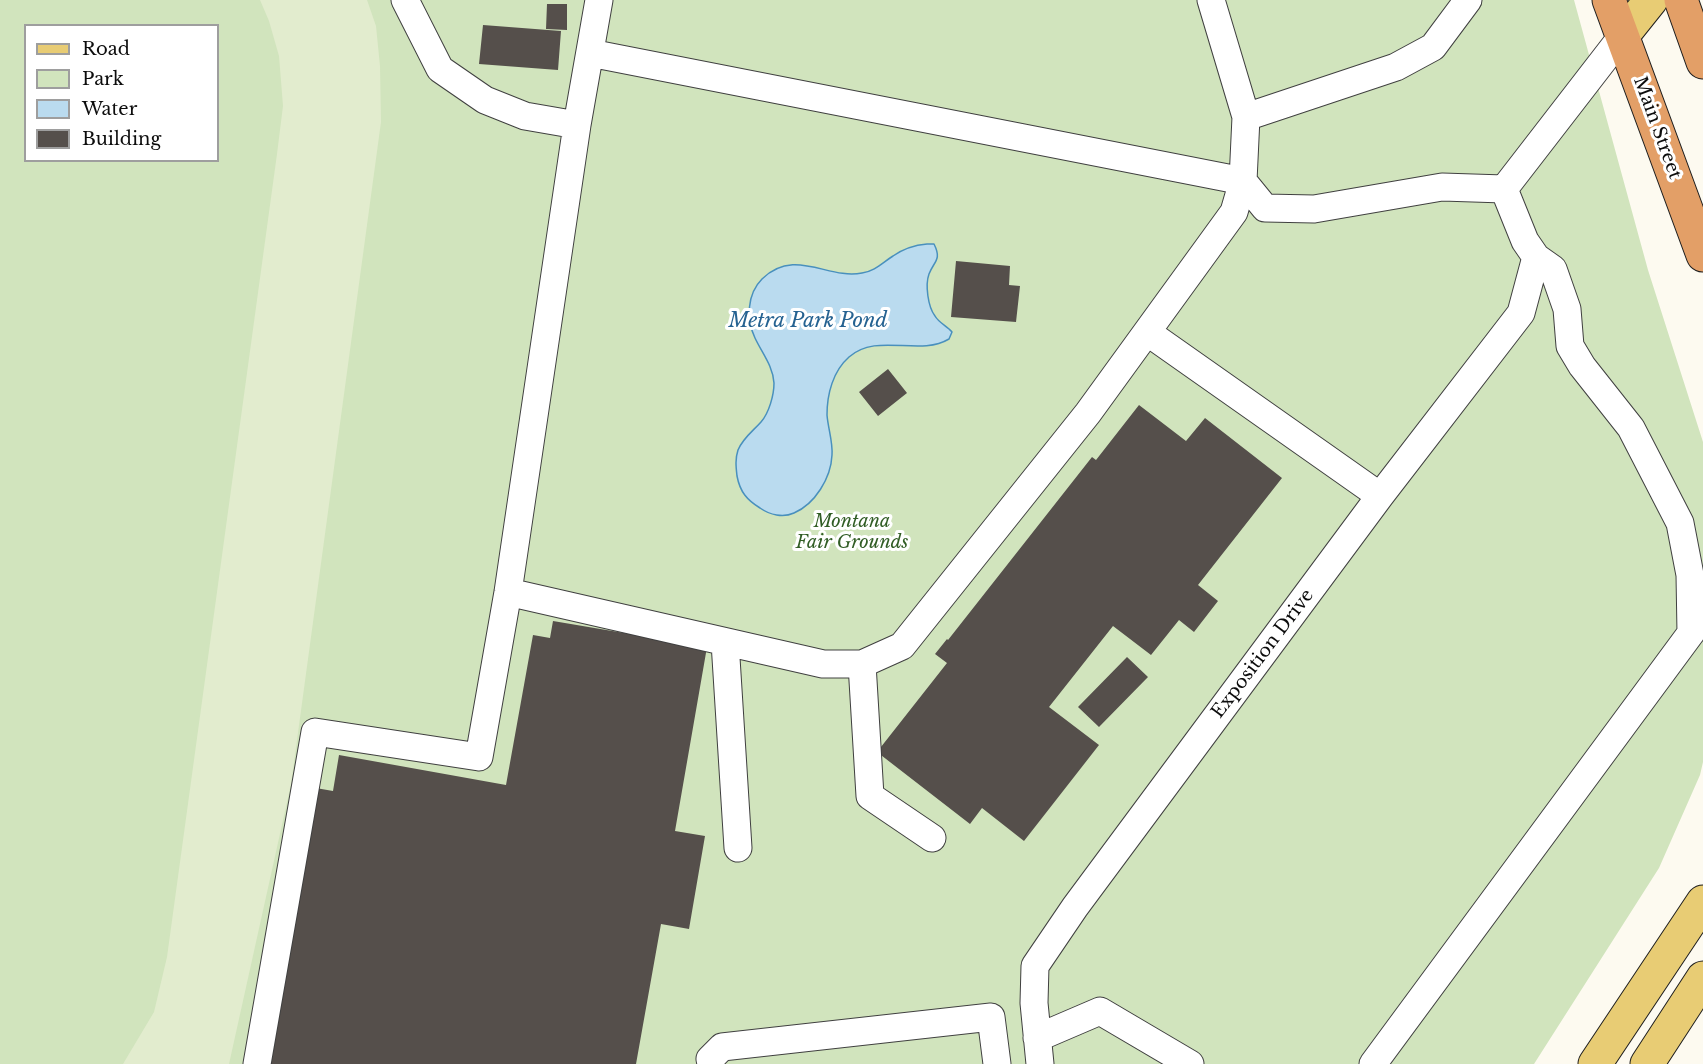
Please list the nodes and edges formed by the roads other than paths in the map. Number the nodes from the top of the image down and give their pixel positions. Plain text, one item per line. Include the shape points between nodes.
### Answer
1 (405, 0) edge
2 (599, 0) edge
3 (1211, 0) edge
4 (1468, 0) edge
5 (1609, 0) edge
6 (1651, 0) edge
7 (1681, 0) edge
8 (1623, 35) junction
9 (590, 53) junction
10 (1703, 62) edge
11 (1246, 117) junction
12 (577, 125) junction
13 (1243, 181) junction
14 (1504, 189) junction
15 (1703, 255) edge
16 (1536, 257) junction
17 (1147, 332) junction
18 (1380, 496) junction
19 (508, 592) junction
20 (725, 642) junction
21 (862, 664) junction
22 (932, 838) dead end
23 (738, 848) dead end
24 (1703, 902) edge
25 (1703, 978) edge
26 (1038, 1051) edge
27 (257, 1064) edge
28 (711, 1064) edge
29 (997, 1064) edge
30 (1190, 1064) edge
31 (1373, 1064) edge
32 (1594, 1064) edge
33 (1647, 1064) edge

1 - 12 street via 440,69 485,100 525,116
2 - 9 street
3 - 11 street
4 - 11 street via 1433,47 1396,68
5 - 8 highway, Main Street
6 - 8 main road
7 - 10 highway
8 - 14 street
8 - 15 highway, Main Street
9 - 12 street
9 - 13 street
11 - 13 street
12 - 19 street
13 - 14 street via 1265,208 1314,209 1442,187
13 - 17 street via 1234,212
14 - 16 street via 1525,241
16 - 18 street, Exposition Drive via 1521,313
16 - 31 street via 1553,268 1568,309 1570,346 1630,428 1680,523 1690,575 1691,633
17 - 18 street
17 - 21 street via 1088,413 902,646
18 - 26 street, Exposition Drive via 1035,966
19 - 20 street
19 - 27 street via 480,757 315,732
20 - 21 street via 823,664
20 - 23 street
21 - 22 street via 870,796
24 - 32 main road
25 - 33 main road
26 - 30 street via 1101,1011
28 - 29 street via 710,1059 722,1047 991,1017

